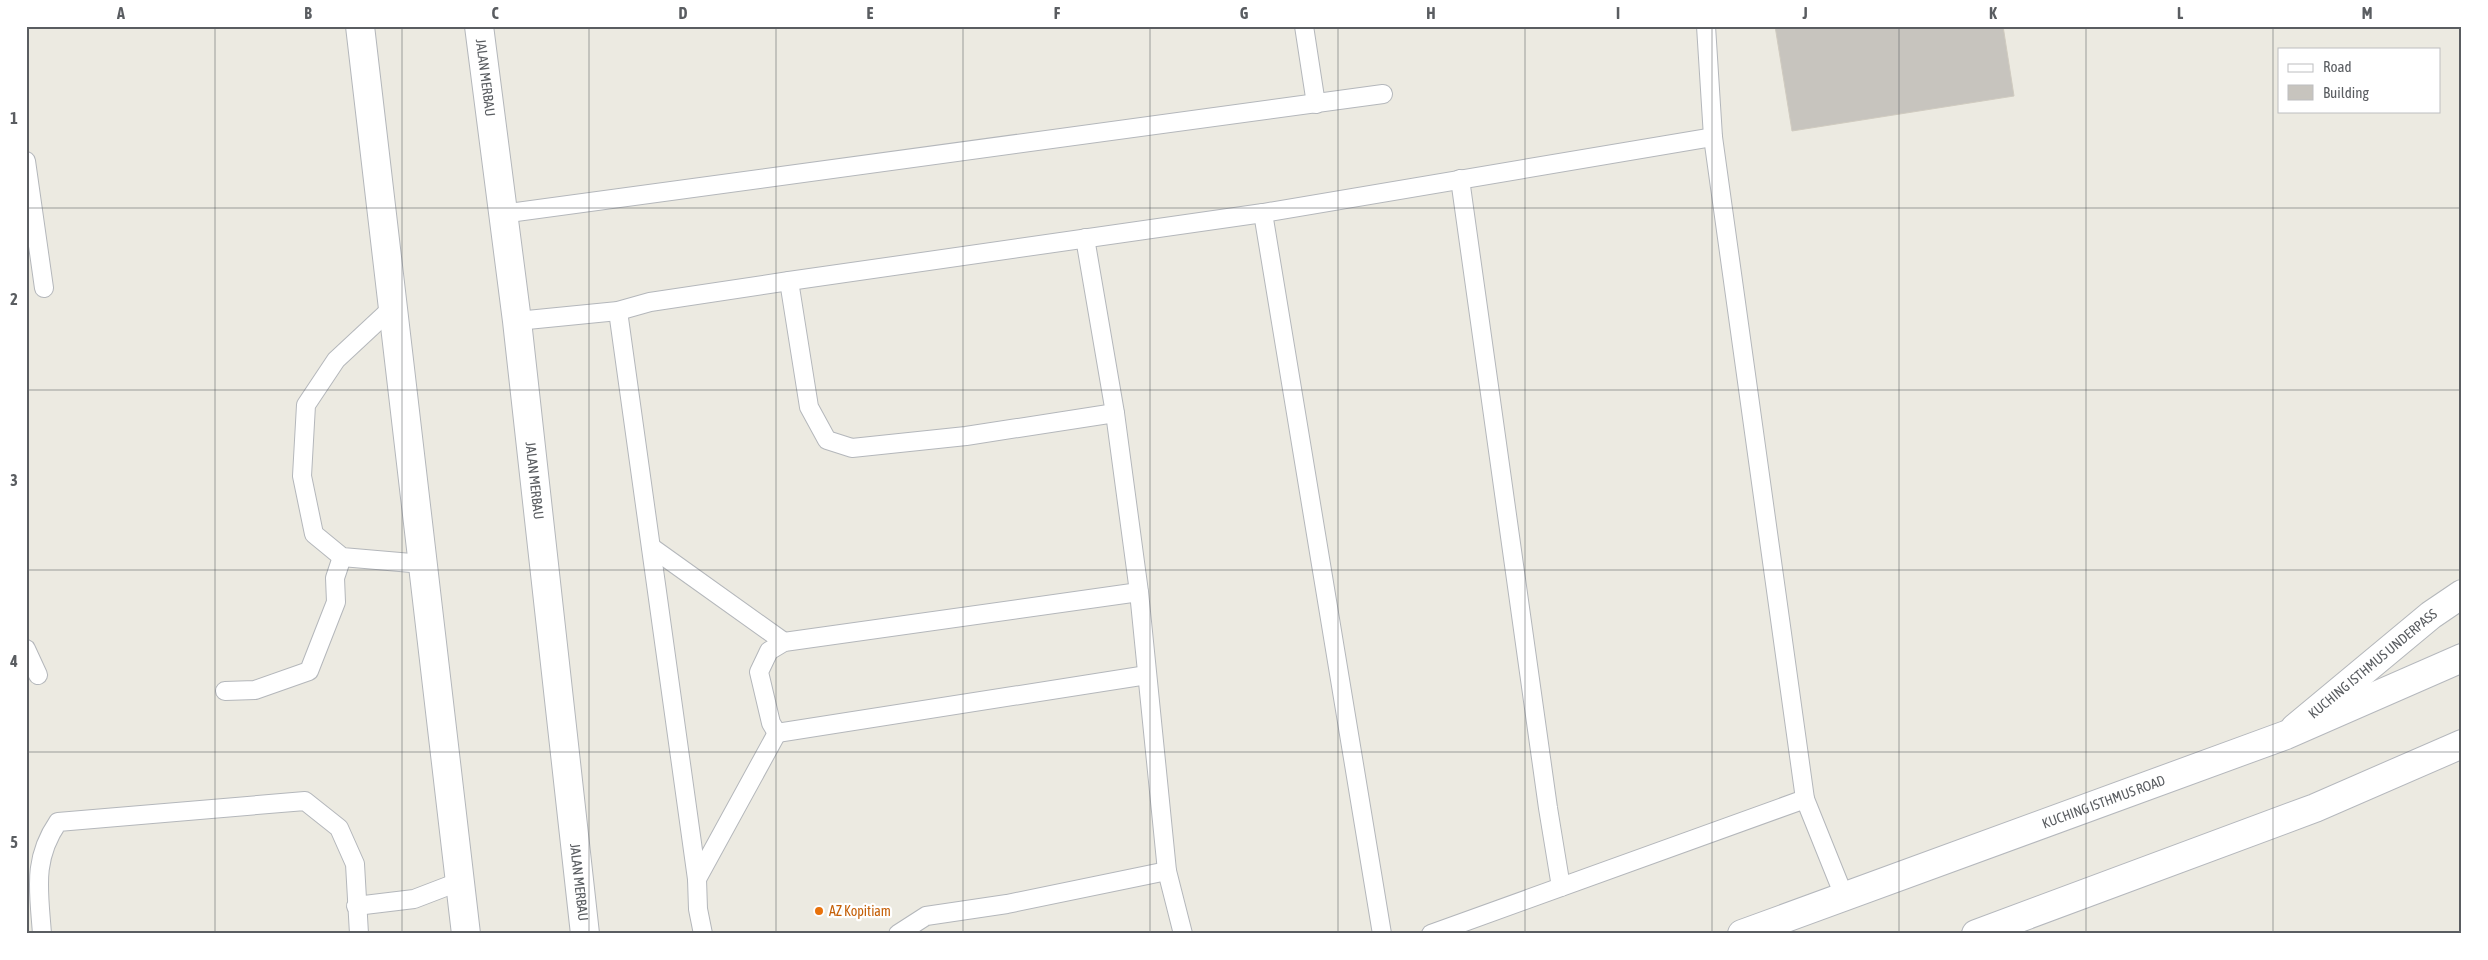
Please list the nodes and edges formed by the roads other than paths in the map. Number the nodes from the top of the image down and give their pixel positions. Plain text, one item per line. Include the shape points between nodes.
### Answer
1 (360, 26) edge
2 (479, 26) edge
3 (1304, 26) edge
4 (1706, 26) edge
5 (1383, 94) dead end
6 (1316, 104) junction
7 (1713, 137) junction
8 (26, 161) edge
9 (1460, 178) junction
10 (1263, 213) junction
11 (502, 214) junction
12 (1085, 238) junction
13 (789, 281) junction
14 (44, 288) dead end
15 (394, 306) junction
16 (618, 311) junction
17 (517, 320) junction
18 (1115, 413) junction
19 (651, 547) junction
20 (342, 557) junction
21 (423, 564) junction
22 (1139, 592) junction
23 (2462, 594) edge
24 (784, 642) junction
25 (26, 649) edge
26 (2462, 658) edge
27 (38, 675) dead end
28 (1147, 675) junction
29 (225, 691) dead end
30 (777, 733) junction
31 (2286, 735) junction
32 (2462, 744) edge
33 (1805, 799) junction
34 (1167, 871) junction
35 (697, 879) junction
36 (461, 881) junction
37 (1561, 887) junction
38 (1844, 896) junction
39 (356, 906) junction
40 (42, 934) edge
41 (359, 934) edge
42 (466, 934) edge
43 (585, 934) edge
44 (703, 934) edge
45 (898, 934) edge
46 (1182, 934) edge
47 (1382, 934) edge
48 (1432, 934) edge
49 (1742, 934) edge
50 (1976, 934) edge

1 - 15 street
2 - 11 street, JALAN MERBAU
3 - 6 lane
4 - 7 lane
5 - 6 lane
6 - 11 lane
7 - 9 lane
7 - 33 lane
8 - 14 lane
9 - 10 lane
9 - 37 lane
10 - 12 lane
10 - 47 lane
11 - 17 street, JALAN MERBAU
12 - 13 lane
12 - 18 lane
13 - 16 lane via 650,302
13 - 18 lane via 809,407 827,440 852,448 966,436
15 - 20 lane via 336,360 306,405 302,476 314,534
15 - 21 street
16 - 17 lane
16 - 19 lane
17 - 43 street, JALAN MERBAU
18 - 22 lane
19 - 24 lane
19 - 35 lane
20 - 21 lane
20 - 29 lane via 335,578 336,602 309,671 255,690
21 - 36 street
22 - 24 lane
22 - 28 lane
23 - 31 street, KUCHING ISTHMUS UNDERPASS via 2431,615
24 - 30 lane via 769,651 759,672 771,723
25 - 27 lane
26 - 31 street, KUCHING ISTHMUS ROAD
28 - 30 lane
28 - 34 lane
30 - 35 lane
31 - 38 street, KUCHING ISTHMUS ROAD
32 - 50 street via 2315,808
33 - 37 lane
33 - 38 lane
34 - 45 lane via 1007,904 926,916
34 - 46 lane
35 - 44 lane
36 - 39 lane via 414,899
36 - 42 street
37 - 48 lane
38 - 49 street, KUCHING ISTHMUS ROAD
39 - 40 lane via 355,864 339,828 305,801 58,822 46,839 38,873
39 - 41 lane

